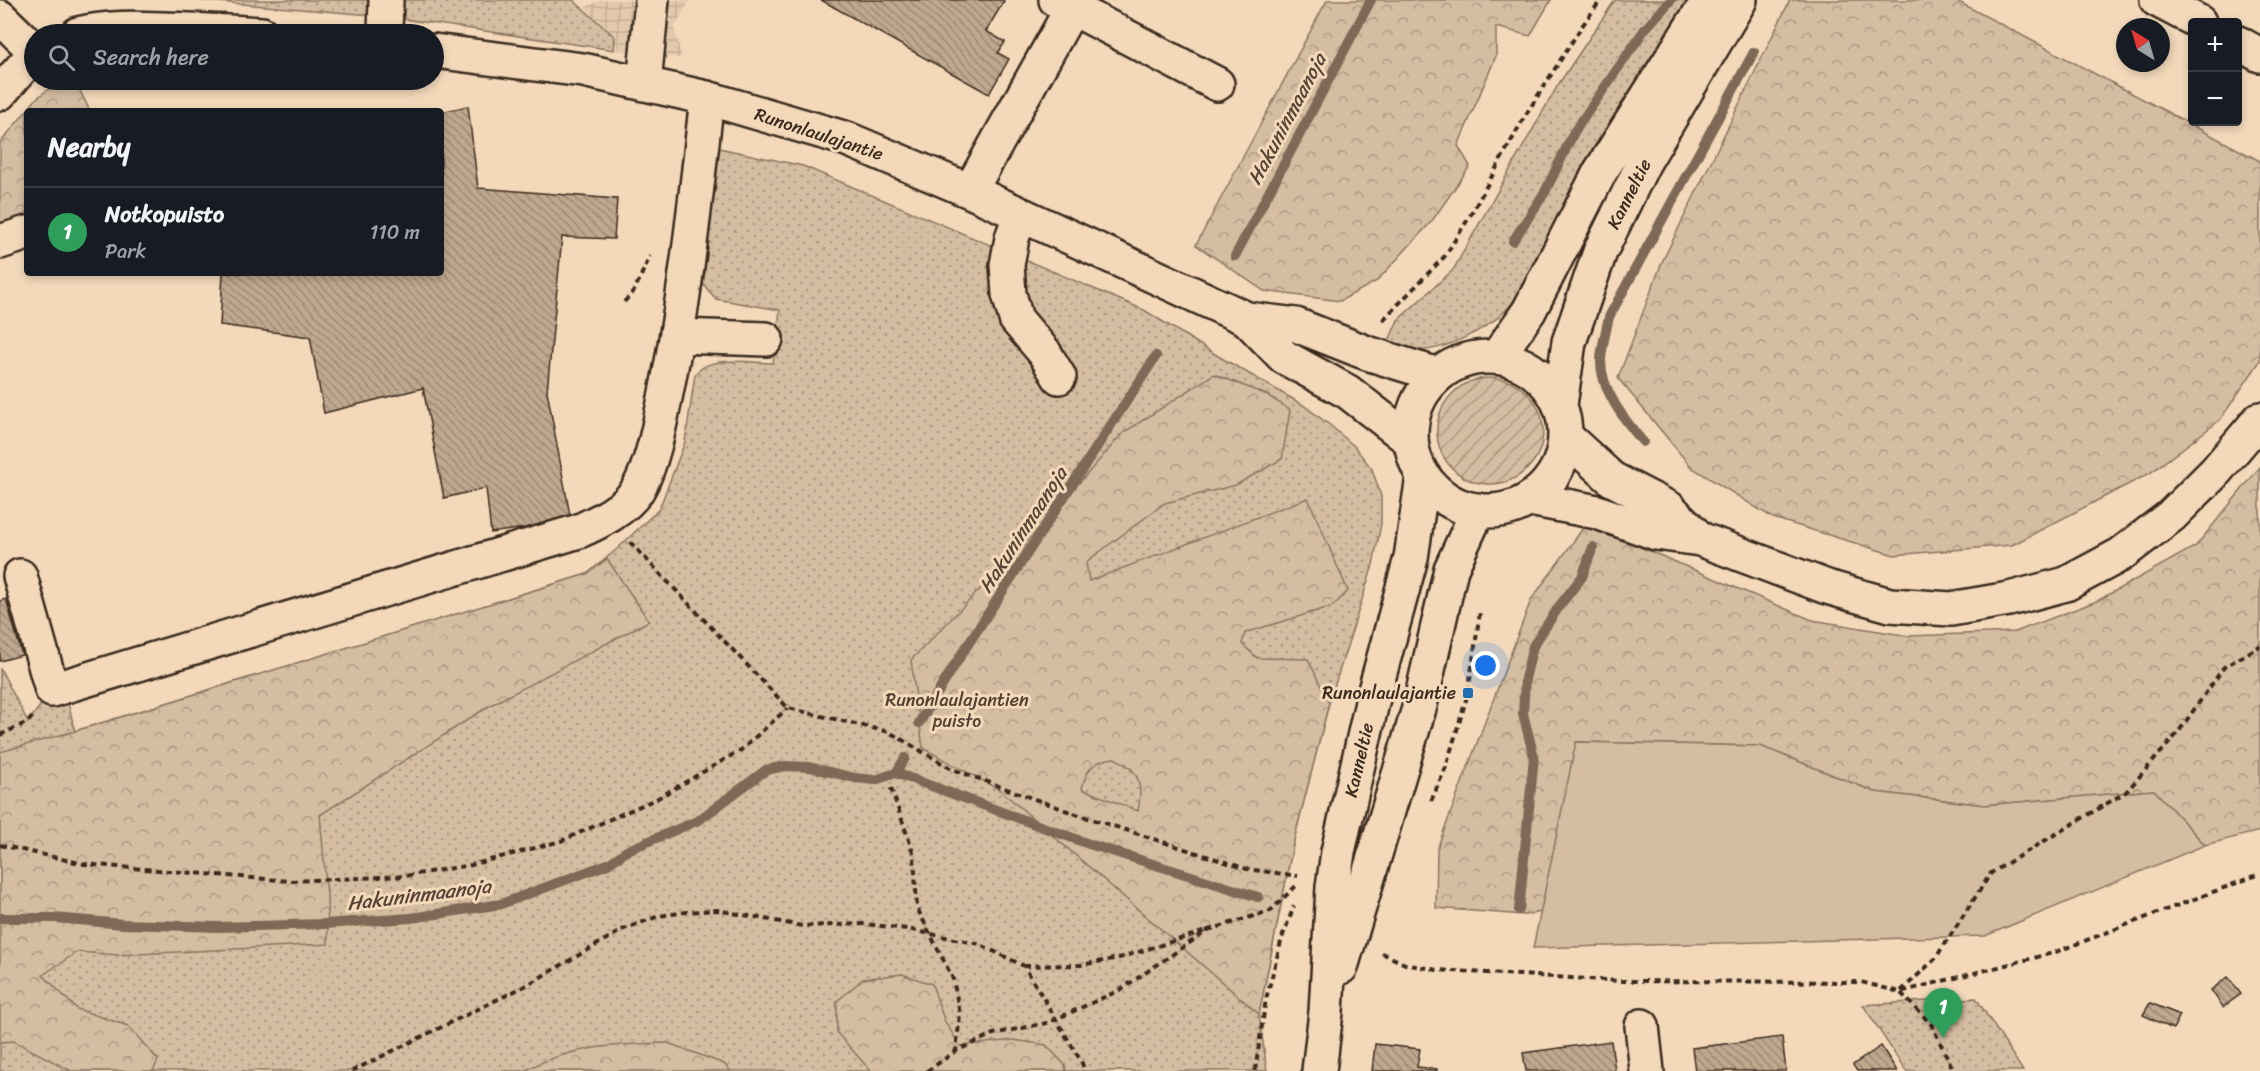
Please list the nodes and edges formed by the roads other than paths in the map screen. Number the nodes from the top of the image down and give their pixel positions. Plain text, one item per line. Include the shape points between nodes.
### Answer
1 (386, 0) edge
2 (652, 0) edge
3 (1711, 0) edge
4 (1740, 0) edge
5 (2157, 0) edge
6 (1064, 4) edge
7 (0, 17) edge
8 (2191, 18) edge
9 (385, 24) edge
10 (24, 42) edge
11 (2242, 45) edge
12 (444, 52) edge
13 (2260, 55) edge
14 (24, 64) edge
15 (644, 84) junction
16 (1217, 84) dead end
17 (0, 93) edge
18 (707, 98) junction
19 (970, 191) junction
20 (1020, 215) junction
21 (24, 234) edge
22 (0, 242) edge
23 (1247, 319) junction
24 (678, 336) junction
25 (766, 339) dead end
26 (1497, 357) junction
27 (1438, 375) junction
28 (1059, 376) dead end
29 (1560, 405) junction
30 (2260, 418) edge
31 (1566, 437) junction
32 (1411, 441) junction
33 (1423, 476) junction
34 (1530, 499) junction
35 (1478, 510) junction
36 (1700, 539) junction
37 (20, 576) dead end
38 (1326, 1012) junction
39 (1642, 1026) dead end
40 (1319, 1071) edge
41 (1647, 1071) edge

1 - 9 main road
2 - 15 main road
3 - 26 main road, Kanneltie via 1599,172 1529,311
4 - 29 main road, Kanneltie via 1644,162 1600,252 1569,342
5 - 8 main road
6 - 16 main road
6 - 19 main road
7 - 10 main road
11 - 13 main road
12 - 15 main road, Runonlaulajantie via 583,70
14 - 17 main road
15 - 18 main road, Runonlaulajantie
18 - 19 main road, Runonlaulajantie via 847,139
18 - 24 main road
19 - 20 main road, Runonlaulajantie
20 - 23 main road, Runonlaulajantie
20 - 28 main road via 1007,265 1009,294 1016,319
21 - 22 main road
23 - 27 main road, Runonlaulajantie via 1296,325
23 - 32 main road, Runonlaulajantie via 1284,357 1348,392
24 - 25 main road
24 - 37 main road via 651,457 637,490 608,519 568,535 52,690
26 - 27 main road via 1466,360
26 - 29 main road via 1535,372
27 - 32 main road via 1416,405
29 - 31 main road
30 - 36 main road via 2171,516 2120,555 2066,584 2009,599 1951,609 1890,605 1827,587
31 - 34 main road via 1556,472
31 - 36 main road via 1612,479 1670,509
32 - 33 main road
33 - 35 main road via 1447,499
33 - 38 main road, Kanneltie via 1411,558 1373,698 1338,852
34 - 35 main road via 1496,511
34 - 36 main road via 1597,512 1656,533
35 - 38 main road, Kanneltie via 1451,569 1420,705
38 - 40 main road, Kanneltie
39 - 41 main road

